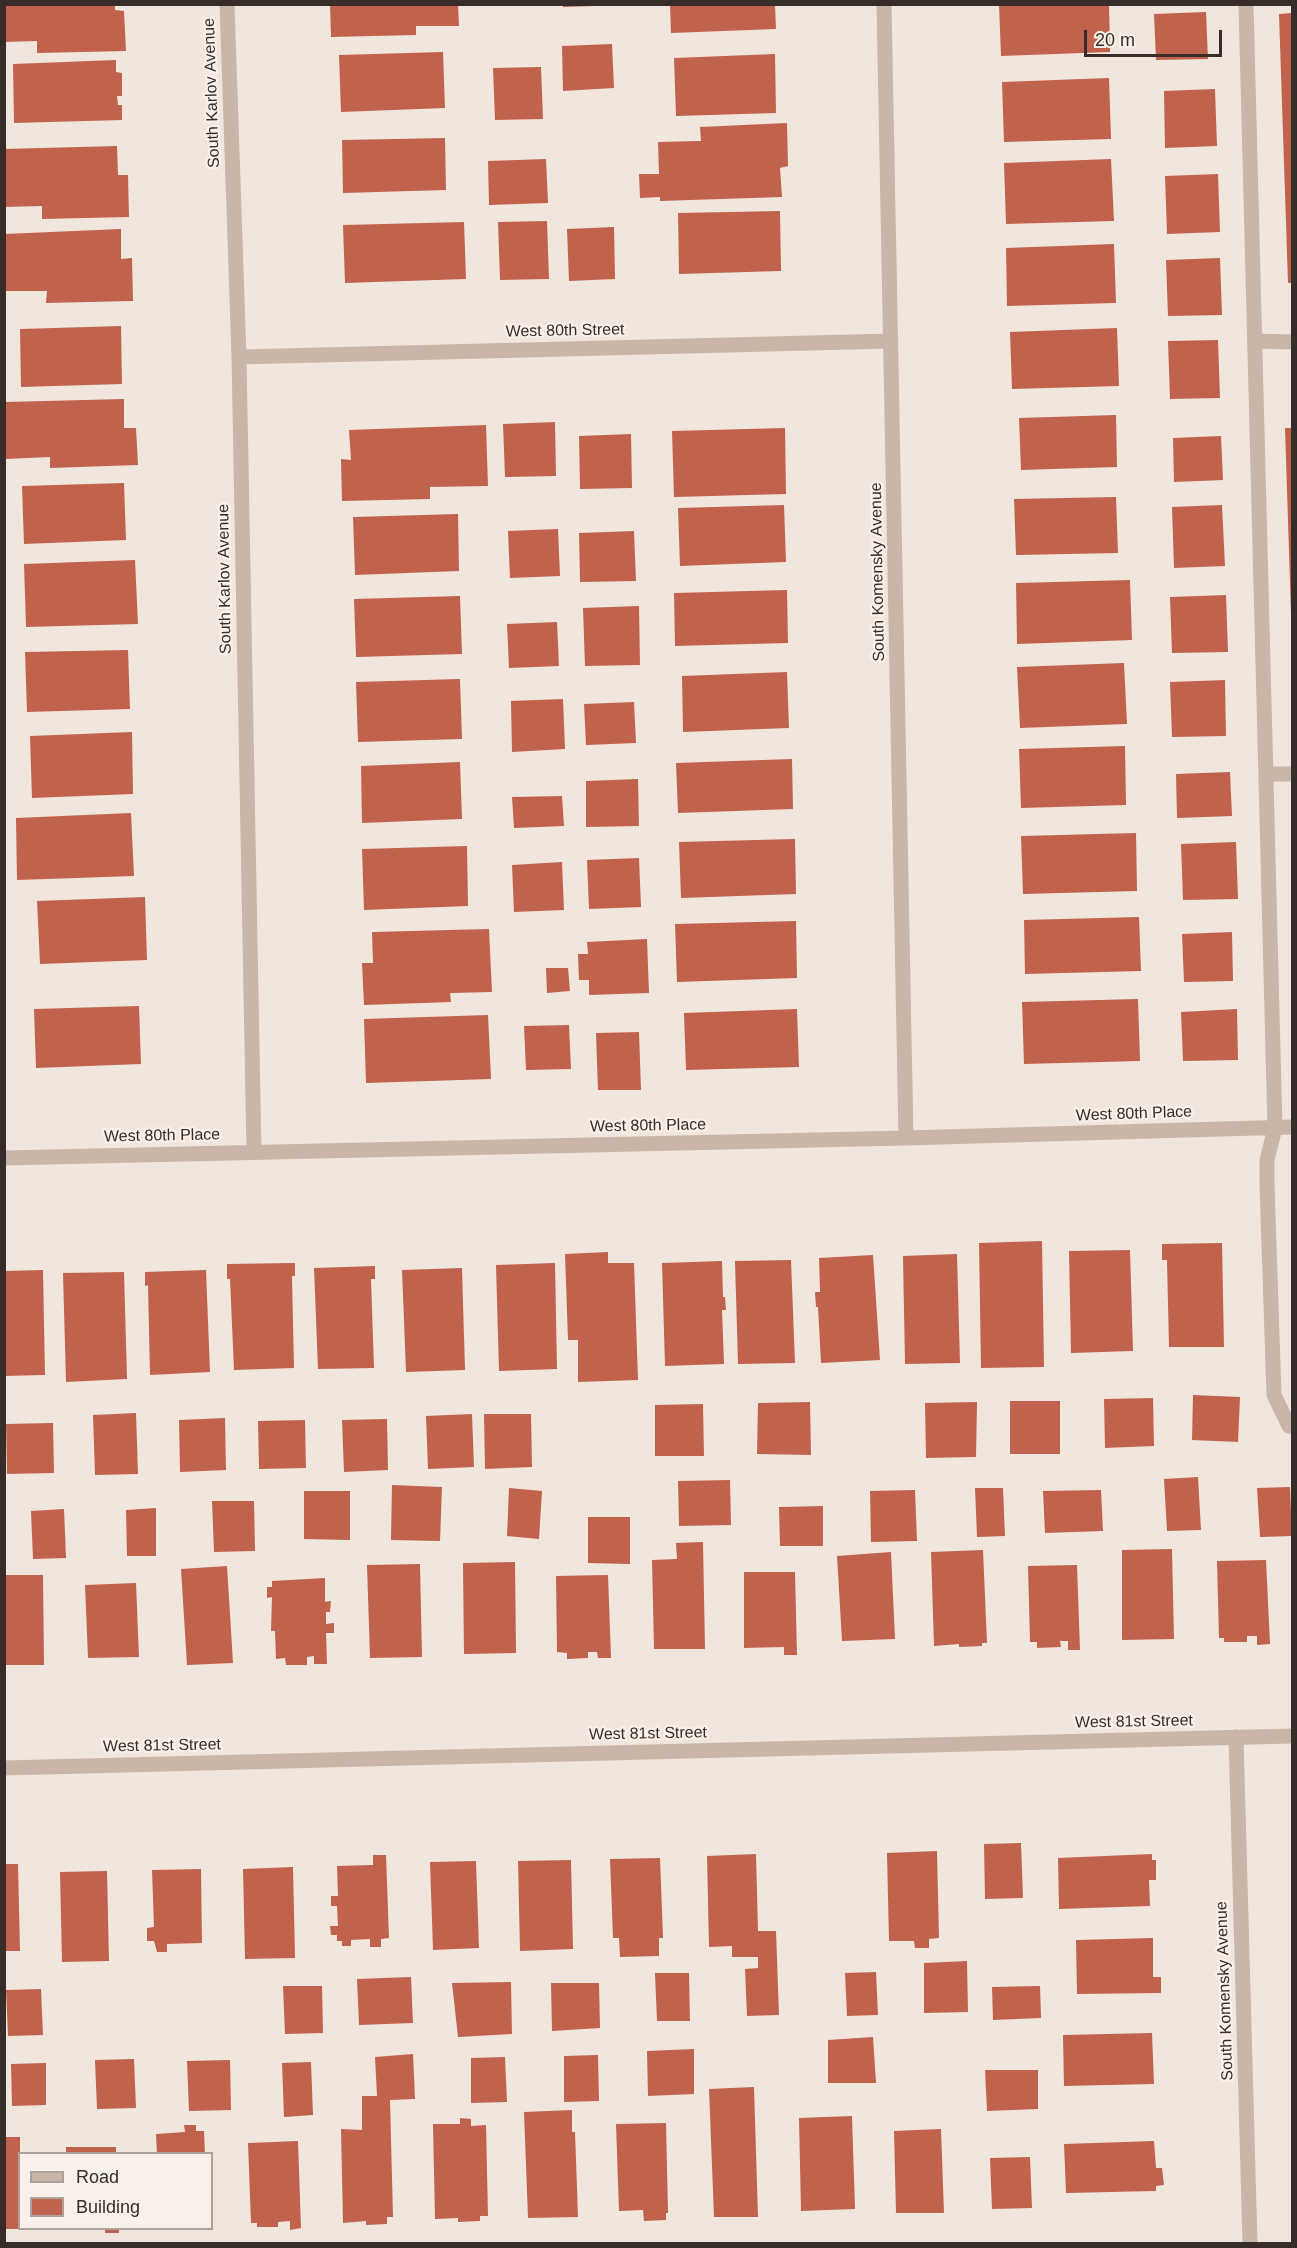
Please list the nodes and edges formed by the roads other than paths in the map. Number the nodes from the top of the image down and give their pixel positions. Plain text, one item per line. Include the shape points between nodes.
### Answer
1 (228, 4) edge
2 (884, 4) edge
3 (1246, 4) edge
4 (891, 341) junction
5 (1256, 341) junction
6 (1293, 342) edge
7 (239, 357) junction
8 (1266, 774) junction
9 (1293, 774) edge
10 (1293, 1127) edge
11 (1275, 1128) junction
12 (906, 1138) junction
13 (254, 1152) junction
14 (4, 1158) edge
15 (1293, 1426) edge
16 (1293, 1736) edge
17 (1236, 1737) junction
18 (4, 1768) edge
19 (1250, 2244) edge

1 - 7 street, South Karlov Avenue
2 - 4 street, South Komensky Avenue
3 - 5 street
4 - 7 street, West 80th Street
4 - 12 street, South Komensky Avenue
5 - 6 street
5 - 8 street
7 - 13 street, South Karlov Avenue
8 - 9 street
8 - 11 street
10 - 11 street, West 80th Place
11 - 12 street, West 80th Place
11 - 15 street via 1267,1185 1274,1395 1289,1426
12 - 13 street, West 80th Place
13 - 14 street, West 80th Place
16 - 17 street, West 81st Street
17 - 18 street, West 81st Street
17 - 19 street, South Komensky Avenue

